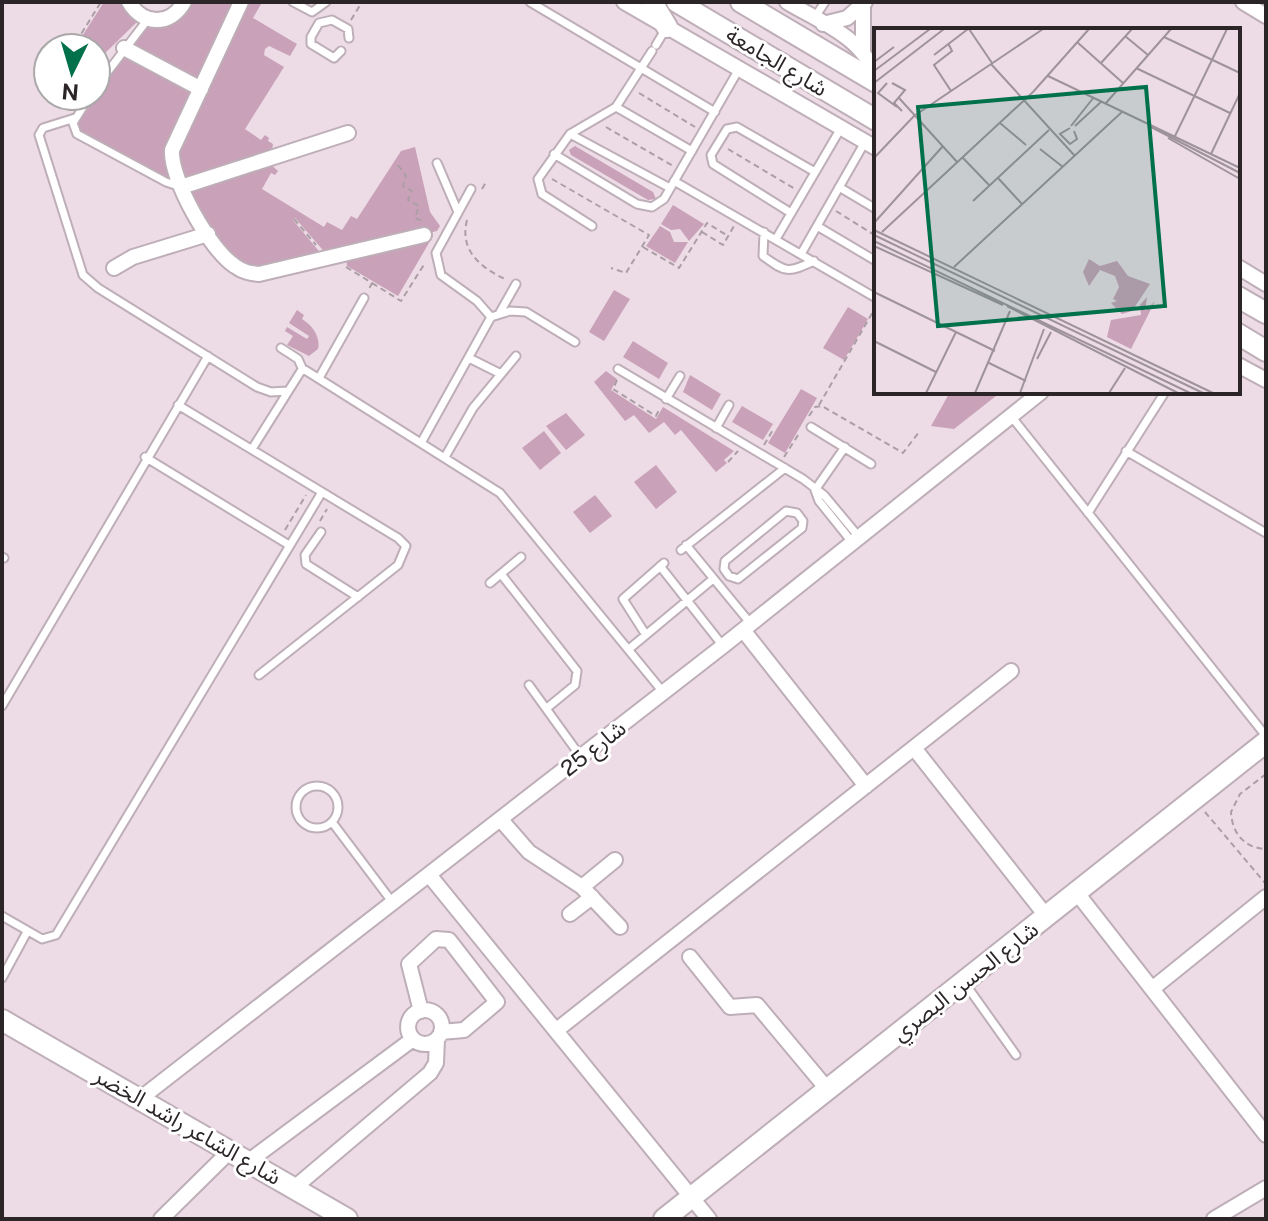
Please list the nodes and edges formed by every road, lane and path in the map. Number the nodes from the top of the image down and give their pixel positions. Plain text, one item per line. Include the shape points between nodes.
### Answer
1 (101, 2) edge
2 (131, 2) edge
3 (183, 2) edge
4 (241, 2) edge
5 (293, 2) edge
6 (326, 2) edge
7 (362, 2) edge
8 (530, 2) edge
9 (624, 2) edge
10 (652, 2) edge
11 (677, 2) edge
12 (741, 2) edge
13 (787, 2) edge
14 (825, 2) edge
15 (1243, 2) edge
16 (864, 4) edge
17 (317, 12) junction
18 (1266, 16) edge
19 (148, 18) junction
20 (322, 20) junction
21 (819, 21) junction
22 (667, 27) junction
23 (346, 28) junction
24 (82, 32) edge
25 (349, 38) dead end
26 (124, 48) junction
27 (863, 50) junction
28 (341, 51) dead end
29 (112, 64) edge
30 (642, 69) junction
31 (739, 69) junction
32 (874, 72) edge
33 (874, 80) edge
34 (630, 87) junction
35 (201, 89) junction
36 (616, 107) junction
37 (79, 112) edge
38 (715, 112) junction
39 (75, 118) junction
40 (591, 119) junction
41 (874, 119) edge
42 (841, 128) junction
43 (703, 132) junction
44 (348, 133) dead end
45 (570, 134) junction
46 (718, 143) junction
47 (870, 145) edge
48 (692, 151) junction
49 (554, 154) junction
50 (437, 163) dead end
51 (398, 165) dead end
52 (680, 171) junction
53 (815, 172) junction
54 (541, 173) junction
55 (486, 182) dead end
56 (672, 185) junction
57 (181, 187) junction
58 (839, 187) junction
59 (475, 190) joint
60 (803, 193) junction
61 (828, 207) junction
62 (874, 208) edge
63 (458, 212) junction
64 (470, 212) dead end
65 (791, 213) junction
66 (739, 218) junction
67 (294, 219) dead end
68 (592, 226) dead end
69 (817, 226) junction
70 (701, 232) junction
71 (764, 232) junction
72 (208, 234) junction
73 (424, 235) joint
74 (874, 235) edge
75 (728, 236) junction
76 (776, 239) junction
77 (642, 246) junction
78 (801, 254) junction
79 (343, 255) junction
80 (327, 258) junction
81 (874, 260) edge
82 (435, 261) junction
83 (814, 261) junction
84 (114, 268) dead end
85 (611, 268) dead end
86 (1240, 268) edge
87 (372, 283) junction
88 (516, 284) joint
89 (1266, 284) edge
90 (874, 297) edge
91 (364, 298) joint
92 (1240, 298) edge
93 (874, 310) edge
94 (1266, 313) edge
95 (494, 316) junction
96 (1240, 335) edge
97 (575, 342) dead end
98 (281, 348) dead end
99 (1265, 353) edge
100 (208, 356) junction
101 (516, 356) dead end
102 (469, 358) junction
103 (1240, 366) edge
104 (303, 370) junction
105 (620, 370) joint
106 (501, 374) junction
107 (680, 376) dead end
108 (319, 378) junction
109 (1266, 380) edge
110 (287, 391) junction
111 (1038, 394) edge
112 (1164, 394) edge
113 (666, 399) junction
114 (178, 405) junction
115 (729, 405) dead end
116 (818, 406) junction
117 (1011, 416) junction
118 (811, 427) dead end
119 (716, 428) junction
120 (774, 428) dead end
121 (919, 432) dead end
122 (421, 443) junction
123 (745, 445) junction
124 (845, 447) junction
125 (252, 449) junction
126 (1126, 451) junction
127 (759, 453) junction
128 (145, 457) junction
129 (445, 457) junction
130 (728, 462) dead end
131 (871, 464) dead end
132 (782, 466) junction
133 (312, 486) junction
134 (815, 490) junction
135 (322, 492) junction
136 (333, 499) junction
137 (1088, 513) junction
138 (318, 530) joint
139 (1266, 533) edge
140 (280, 538) junction
141 (855, 540) junction
142 (289, 545) junction
143 (521, 557) dead end
144 (501, 574) junction
145 (727, 574) junction
146 (715, 581) junction
147 (490, 583) dead end
148 (358, 597) junction
149 (687, 600) junction
150 (747, 627) junction
151 (646, 635) junction
152 (723, 646) junction
153 (629, 649) junction
154 (1011, 671) dead end
155 (259, 675) dead end
156 (529, 685) dead end
157 (663, 692) junction
158 (2, 706) edge
159 (547, 708) junction
160 (1266, 739) edge
161 (914, 748) junction
162 (581, 757) junction
163 (1266, 774) edge
164 (866, 786) junction
165 (1194, 799) junction
166 (501, 820) junction
167 (332, 822) junction
168 (1266, 849) edge
169 (615, 860) dead end
170 (430, 876) junction
171 (1266, 884) edge
172 (587, 892) junction
173 (1077, 893) junction
174 (1266, 897) edge
175 (394, 905) junction
176 (570, 914) dead end
177 (2, 916) edge
178 (1047, 917) junction
179 (620, 927) dead end
180 (27, 932) junction
181 (690, 957) dead end
182 (2, 978) edge
183 (964, 981) junction
184 (1152, 989) junction
185 (2, 1007) edge
186 (421, 1011) junction
187 (2, 1020) edge
188 (558, 1029) junction
189 (29, 1034) junction
190 (439, 1036) junction
191 (413, 1039) junction
192 (1016, 1055) dead end
193 (828, 1090) junction
194 (141, 1098) junction
195 (1266, 1135) edge
196 (240, 1156) junction
197 (294, 1188) junction
198 (1266, 1188) edge
199 (694, 1197) junction
200 (1222, 1217) edge
201 (161, 1219) edge
202 (347, 1219) edge
203 (664, 1219) edge
204 (709, 1219) edge

1 - 24 path
2 - 19 street
3 - 19 street via 173,16
4 - 35 street
5 - 17 lane
6 - 17 lane
7 - 23 path
8 - 30 lane
9 - 22 street
10 - 22 street
11 - 41 street, شارع الجامعة
12 - 33 street, شارع الجامعة
13 - 21 street
14 - 21 lane
15 - 18 street
16 - 21 street via 847,18
16 - 27 street
17 - 20 lane
19 - 26 lane
20 - 23 lane
20 - 28 lane via 311,44 334,58
21 - 27 street
22 - 30 lane
22 - 31 street
23 - 25 lane
26 - 29 lane
26 - 35 street
27 - 32 street
30 - 34 lane
30 - 38 lane
31 - 38 lane
31 - 42 street
34 - 36 lane
34 - 43 path
35 - 57 street via 172,150
36 - 40 lane
36 - 48 lane
37 - 39 lane
38 - 43 lane
39 - 57 lane via 77,134
39 - 100 lane via 43,128 39,135 83,275
40 - 45 lane
40 - 52 path
42 - 47 street
42 - 53 lane
43 - 48 lane
44 - 57 street
45 - 49 lane
45 - 56 lane
46 - 53 lane via 727,129 737,127
46 - 60 path
46 - 65 lane via 711,155 713,164
47 - 58 lane
48 - 52 lane
49 - 54 lane
49 - 56 lane via 645,207 659,204
50 - 63 lane
51 - 73 path via 406,176 403,186 412,191 408,200 419,206 414,215 423,220
52 - 56 lane
53 - 60 lane
54 - 68 lane via 542,194
54 - 77 path via 649,235
55 - 59 path
56 - 66 lane
57 - 72 street
58 - 61 lane
58 - 62 lane
59 - 63 lane
60 - 65 lane
61 - 69 lane
61 - 74 path
63 - 82 lane
64 - 88 path via 464,231 470,252 490,272
65 - 76 lane
66 - 71 lane
66 - 75 path
67 - 80 path
69 - 78 lane
69 - 81 lane
70 - 75 path via 707,223
70 - 75 path via 723,245
70 - 77 path via 679,268
71 - 76 lane
71 - 83 lane via 763,256 787,271
72 - 80 street via 226,259 247,272 259,274
72 - 84 street
73 - 79 street
76 - 78 lane
77 - 85 path via 626,273
78 - 83 lane
79 - 80 street
79 - 87 path via 346,268
82 - 87 path via 425,263 401,301
82 - 95 lane via 441,275
83 - 90 lane
86 - 89 street
87 - 91 path
88 - 95 lane
91 - 108 lane
92 - 94 street
93 - 116 path
95 - 97 lane via 526,312
95 - 102 lane
96 - 99 street
98 - 104 lane via 298,359
100 - 110 lane via 264,390
100 - 114 lane
101 - 106 lane
102 - 106 lane
102 - 122 lane
103 - 109 street
104 - 108 lane
104 - 110 lane
105 - 113 lane
105 - 113 path via 613,389 656,416
106 - 129 lane via 473,408
107 - 113 lane
108 - 122 lane
110 - 125 lane
111 - 117 street, شارع 25
112 - 126 lane
113 - 119 lane
114 - 125 lane
114 - 128 lane
115 - 119 lane
116 - 121 path via 903,453
116 - 132 path
117 - 137 lane
117 - 141 street, شارع 25
118 - 124 lane
119 - 123 lane
120 - 127 path
122 - 129 lane
123 - 127 lane
123 - 130 path
124 - 131 lane
124 - 134 lane
125 - 133 lane
126 - 137 lane
126 - 139 lane
127 - 132 lane
128 - 140 lane
128 - 158 lane
129 - 153 lane via 500,493
132 - 134 lane
132 - 146 lane via 683,548
133 - 135 lane
133 - 140 path
134 - 141 lane
135 - 136 lane
135 - 142 lane
136 - 138 path
136 - 148 lane via 403,541 404,558
137 - 160 lane
138 - 148 lane via 306,564
140 - 142 lane
141 - 150 street, شارع 25
142 - 180 lane via 60,929 49,939
143 - 144 lane
144 - 147 lane
144 - 159 lane via 577,671 575,685
145 - 145 lane via 741,577 802,528 801,518 786,511 725,561
145 - 146 lane
146 - 149 lane
146 - 150 lane
148 - 155 lane
149 - 151 lane
149 - 151 lane via 662,564 623,599
149 - 152 lane
150 - 152 street, شارع 25
150 - 164 street
151 - 153 lane
152 - 157 street, شارع 25
153 - 157 lane
154 - 161 street
156 - 159 lane
157 - 162 street, شارع 25
159 - 162 lane
160 - 165 street, شارع الحسن البصري
161 - 164 street
161 - 178 street
162 - 166 street, شارع 25
163 - 168 path via 1240,794 1231,812 1241,839
164 - 188 street
165 - 171 path
165 - 173 street, شارع الحسن البصري
166 - 170 street, شارع 25
166 - 172 street via 545,866
167 - 167 lane via 338,811 334,793 316,786 304,790 295,806 303,823 321,828
167 - 175 lane
169 - 172 street
170 - 175 street, شارع 25
170 - 188 street
172 - 176 street
172 - 179 street
173 - 178 street, شارع الحسن البصري
173 - 184 street
174 - 184 street
175 - 194 street, شارع 25
177 - 180 lane
178 - 183 street, شارع الحسن البصري
180 - 182 lane
181 - 193 street via 730,1007 757,1005
183 - 192 lane
183 - 193 street, شارع الحسن البصري
184 - 195 street
185 - 189 street, شارع الشاعر راشد الخضر
186 - 190 street via 437,1015
186 - 190 street via 409,964 436,939 449,940 497,1002 464,1030
186 - 191 street via 408,1022
187 - 189 street, شارع الشاعر راشد الخضر
188 - 199 street
189 - 194 street, شارع الشاعر راشد الخضر
190 - 191 street via 420,1043
190 - 197 street via 430,1073
191 - 196 street
193 - 199 street, شارع الحسن البصري
194 - 196 street, شارع الشاعر راشد الخضر
196 - 197 street, شارع الشاعر راشد الخضر
196 - 201 street
197 - 202 street, شارع الشاعر راشد الخضر
198 - 200 street
199 - 203 street, شارع الحسن البصري
199 - 204 street

